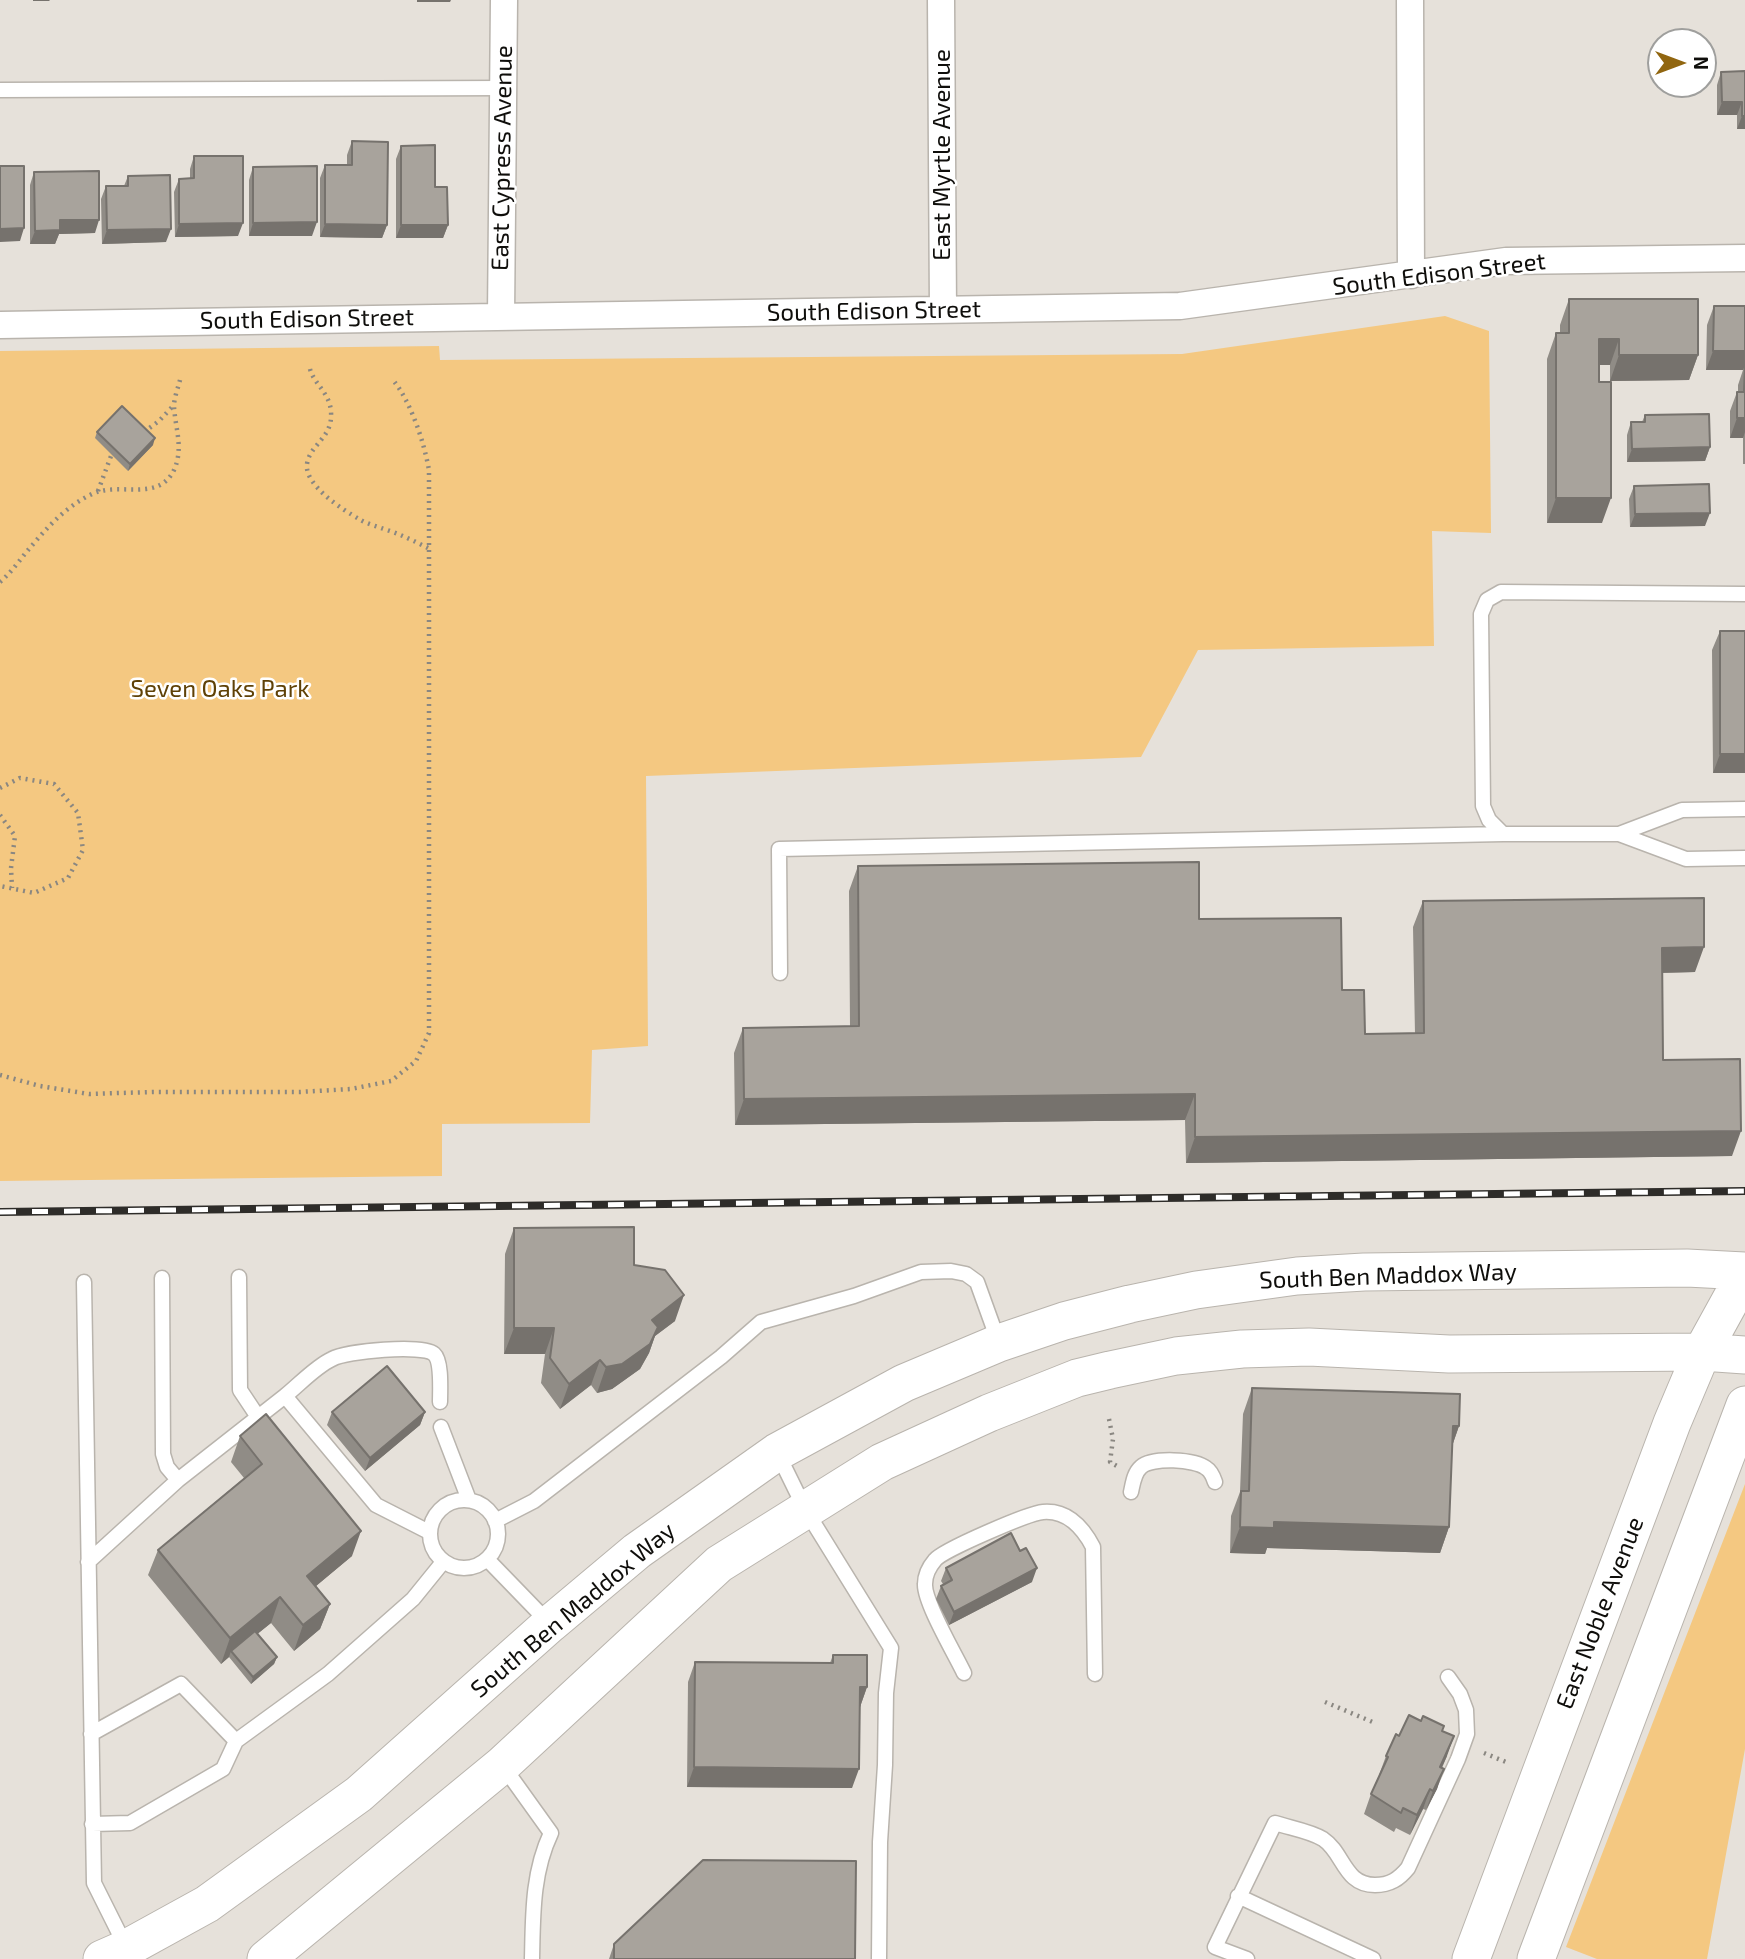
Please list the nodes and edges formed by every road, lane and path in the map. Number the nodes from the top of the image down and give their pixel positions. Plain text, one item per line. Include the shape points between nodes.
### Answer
1 (504, 0) edge
2 (941, 0) edge
3 (1410, 0) edge
4 (503, 88) junction
5 (0, 90) edge
6 (1745, 258) edge
7 (1411, 275) junction
8 (943, 310) junction
9 (501, 316) junction
10 (0, 325) edge
11 (310, 369) dead end
12 (180, 380) dead end
13 (393, 380) dead end
14 (174, 404) junction
15 (143, 433) edge
16 (111, 456) edge
17 (98, 492) junction
18 (428, 548) junction
19 (0, 582) edge
20 (1745, 594) edge
21 (0, 788) edge
22 (1745, 809) edge
23 (0, 815) edge
24 (1503, 834) junction
25 (1619, 834) junction
26 (1745, 858) edge
27 (0, 886) edge
28 (12, 888) junction
29 (780, 973) dead end
30 (0, 1075) edge
31 (1745, 1272) edge
32 (239, 1277) dead end
33 (162, 1278) dead end
34 (84, 1282) dead end
35 (999, 1343) junction
36 (1702, 1352) junction
37 (1745, 1354) edge
38 (285, 1396) junction
39 (440, 1402) dead end
40 (1745, 1405) edge
41 (258, 1417) junction
42 (1109, 1419) dead end
43 (441, 1427) dead end
44 (777, 1452) junction
45 (1134, 1477) junction
46 (178, 1480) junction
47 (1215, 1482) dead end
48 (1131, 1492) dead end
49 (469, 1500) junction
50 (805, 1509) junction
51 (495, 1521) junction
52 (429, 1532) junction
53 (487, 1559) junction
54 (88, 1562) junction
55 (443, 1562) junction
56 (550, 1624) junction
57 (964, 1673) dead end
58 (1096, 1674) dead end
59 (1448, 1676) dead end
60 (1325, 1702) dead end
61 (1375, 1723) dead end
62 (91, 1734) junction
63 (236, 1741) junction
64 (1474, 1749) dead end
65 (1506, 1762) dead end
66 (502, 1765) junction
67 (92, 1824) junction
68 (1238, 1896) junction
69 (114, 1954) edge
70 (266, 1959) edge
71 (532, 1959) edge
72 (879, 1959) edge
73 (1247, 1959) edge
74 (1373, 1959) edge
75 (1471, 1959) edge
76 (1536, 1959) edge

1 - 4 street, East Cypress Avenue
2 - 8 street, East Myrtle Avenue
3 - 7 street
4 - 5 lane
4 - 9 street, East Cypress Avenue
6 - 7 street, South Edison Street via 1506,261
7 - 8 street, South Edison Street via 1180,306
8 - 9 street, South Edison Street
9 - 10 street, South Edison Street
11 - 18 path via 331,412 328,430 307,463 314,486 360,520
12 - 14 path
13 - 18 path via 425,448
14 - 15 path
14 - 17 path via 180,445 174,471 160,486
16 - 17 path
17 - 19 path via 63,512
18 - 30 path via 429,1033 416,1061 391,1081 299,1092 89,1094
20 - 24 lane via 1501,592 1487,600 1481,614 1483,806
21 - 28 path via 20,778 54,784 78,813 83,850 68,878 34,892
22 - 25 lane via 1682,810
23 - 28 path via 15,836
24 - 25 lane
24 - 29 lane via 779,849
25 - 26 lane via 1686,859
27 - 28 path
31 - 35 main road, South Ben Maddox Way via 1687,1268 1285,1277 1119,1306
31 - 36 main road, East Noble Avenue
32 - 41 lane via 240,1390
33 - 46 lane via 163,1454
34 - 54 lane
35 - 44 main road, South Ben Maddox Way via 904,1382
35 - 51 lane via 977,1282 951,1271 921,1272 761,1322 534,1501
36 - 37 main road
36 - 50 main road via 1449,1354 1276,1347 1176,1356 1077,1378 989,1413 882,1462
36 - 75 main road, East Noble Avenue
38 - 39 lane via 333,1358 422,1349 439,1362
38 - 41 lane
38 - 52 lane via 376,1505
40 - 76 main road
41 - 46 lane
42 - 45 path via 1113,1439 1110,1462
43 - 49 lane
44 - 50 lane
44 - 56 main road, South Ben Maddox Way via 637,1551
45 - 47 lane via 1154,1460 1197,1463 1209,1469
45 - 48 lane
46 - 54 lane
49 - 51 lane via 489,1510
49 - 52 lane via 457,1500 438,1511
50 - 66 main road via 719,1564
50 - 72 lane via 891,1648 880,1842
51 - 53 lane via 497,1543
52 - 55 lane via 435,1554
53 - 55 lane via 464,1569
53 - 56 lane
54 - 62 lane
55 - 63 lane via 413,1599 328,1674
56 - 69 main road, South Ben Maddox Way via 359,1794 207,1903
57 - 58 lane via 930,1605 926,1573 936,1557 1044,1512 1071,1519 1085,1531 1093,1547
59 - 68 lane via 1466,1710 1467,1734 1408,1868 1398,1879 1368,1885 1353,1878 1324,1840 1275,1823
60 - 61 path
62 - 63 lane via 181,1684
62 - 67 lane
63 - 67 lane via 223,1769 130,1823
64 - 65 path
66 - 70 main road
66 - 71 lane via 551,1833 535,1882
67 - 69 lane via 94,1883
68 - 73 lane via 1215,1947
68 - 74 lane

